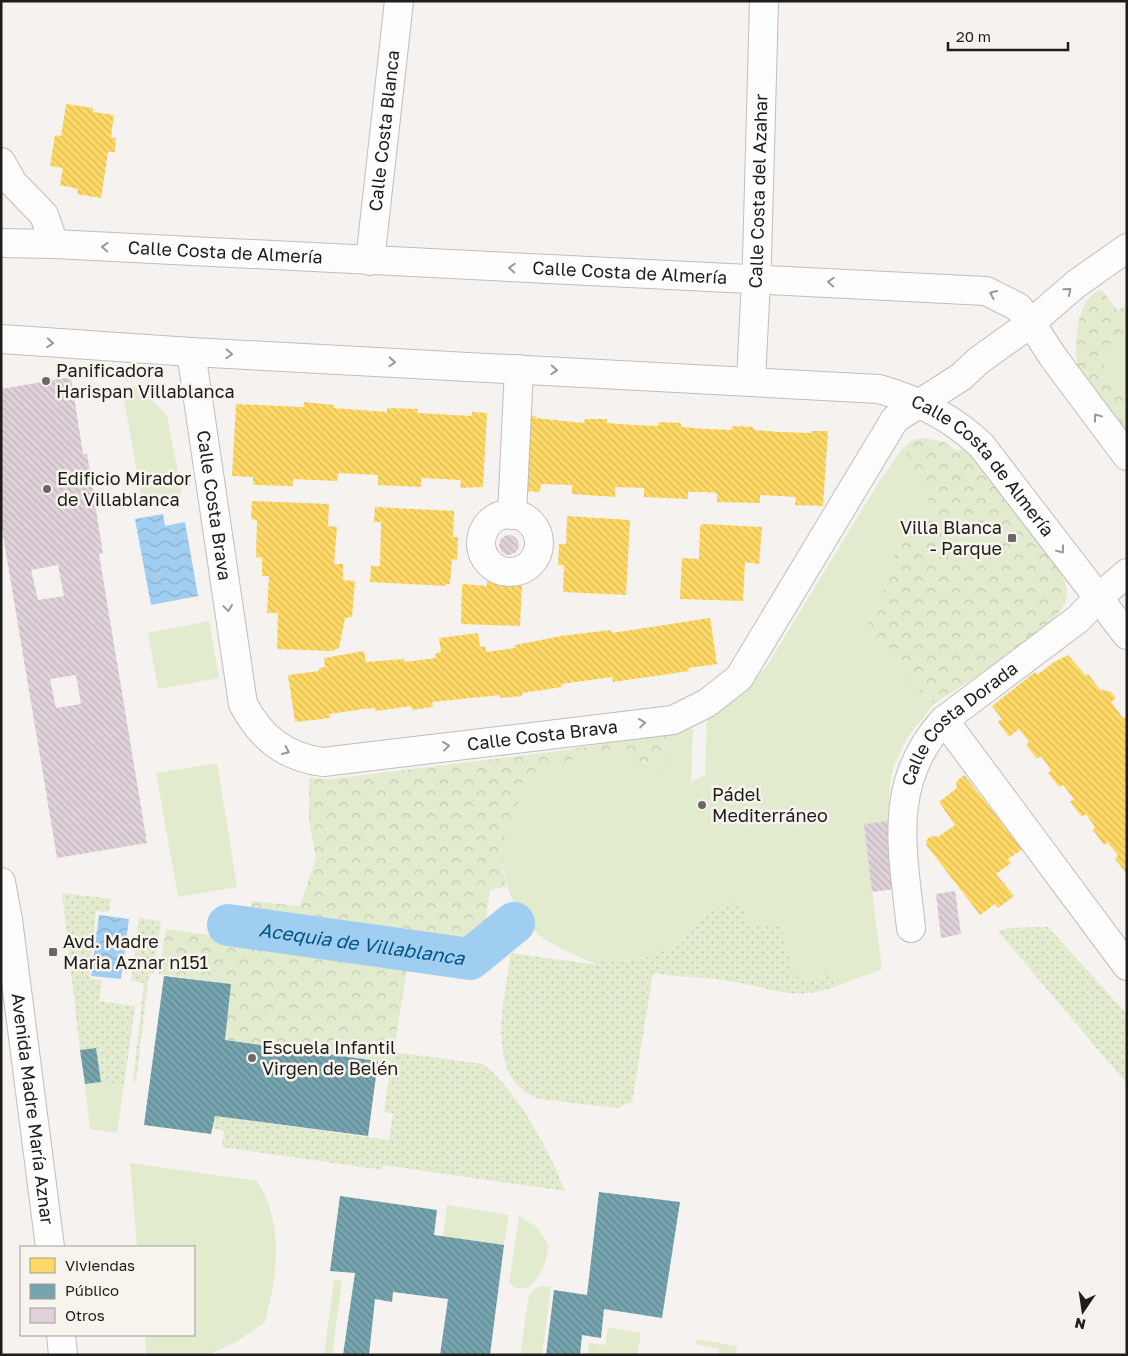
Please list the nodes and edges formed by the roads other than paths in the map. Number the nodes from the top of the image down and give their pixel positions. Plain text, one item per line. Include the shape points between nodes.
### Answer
1 (399, 1) edge
2 (764, 1) edge
3 (1, 162) edge
4 (1, 243) edge
5 (54, 244) junction
6 (1127, 248) edge
7 (370, 261) junction
8 (756, 278) junction
9 (1031, 323) junction
10 (1, 339) edge
11 (191, 352) junction
12 (519, 369) junction
13 (752, 380) junction
14 (920, 402) junction
15 (1127, 456) edge
16 (512, 515) dead end
17 (1127, 573) edge
18 (1098, 598) junction
19 (1127, 635) edge
20 (944, 720) junction
21 (1, 882) edge
22 (911, 928) dead end
23 (1127, 966) edge
24 (50, 1246) edge
25 (61, 1336) edge
26 (63, 1355) edge

1 - 7 street, Calle Costa Blanca
2 - 8 street, Calle Costa del Azahar
3 - 5 street via 13,182 44,215
4 - 5 street, Calle Costa de Almería
7 -> 5 street, Calle Costa de Almería
9 -> 6 street, Calle Costa Brava via 1076,284
8 -> 7 street, Calle Costa de Almería
9 -> 8 street, Calle Costa de Almería via 1018,307 986,291
8 - 13 street, Calle Costa del Azahar
9 - 14 street, Calle Costa Brava via 978,361 961,378
15 -> 9 street, Calle Costa de Almería
10 -> 11 street, Calle Costa de Almería
11 -> 12 street, Calle Costa de Almería
11 -> 14 street, Calle Costa Brava via 244,704 258,730 275,746 296,756 323,762 673,720 707,703 739,678 895,419
12 -> 13 street, Calle Costa de Almería
12 - 16 street
13 - 14 street, Calle Costa de Almería via 879,389
14 -> 18 street, Calle Costa de Almería via 963,428 981,445
17 - 18 street, Calle Costa Dorada
18 - 19 street, Calle Costa de Almería
18 - 20 street, Calle Costa Dorada via 1078,619
20 - 22 street, Calle Costa Dorada via 929,736 917,757 905,797 901,835
20 - 23 street
21 - 24 street, Avenida Madre María Aznar
25 - 26 street

